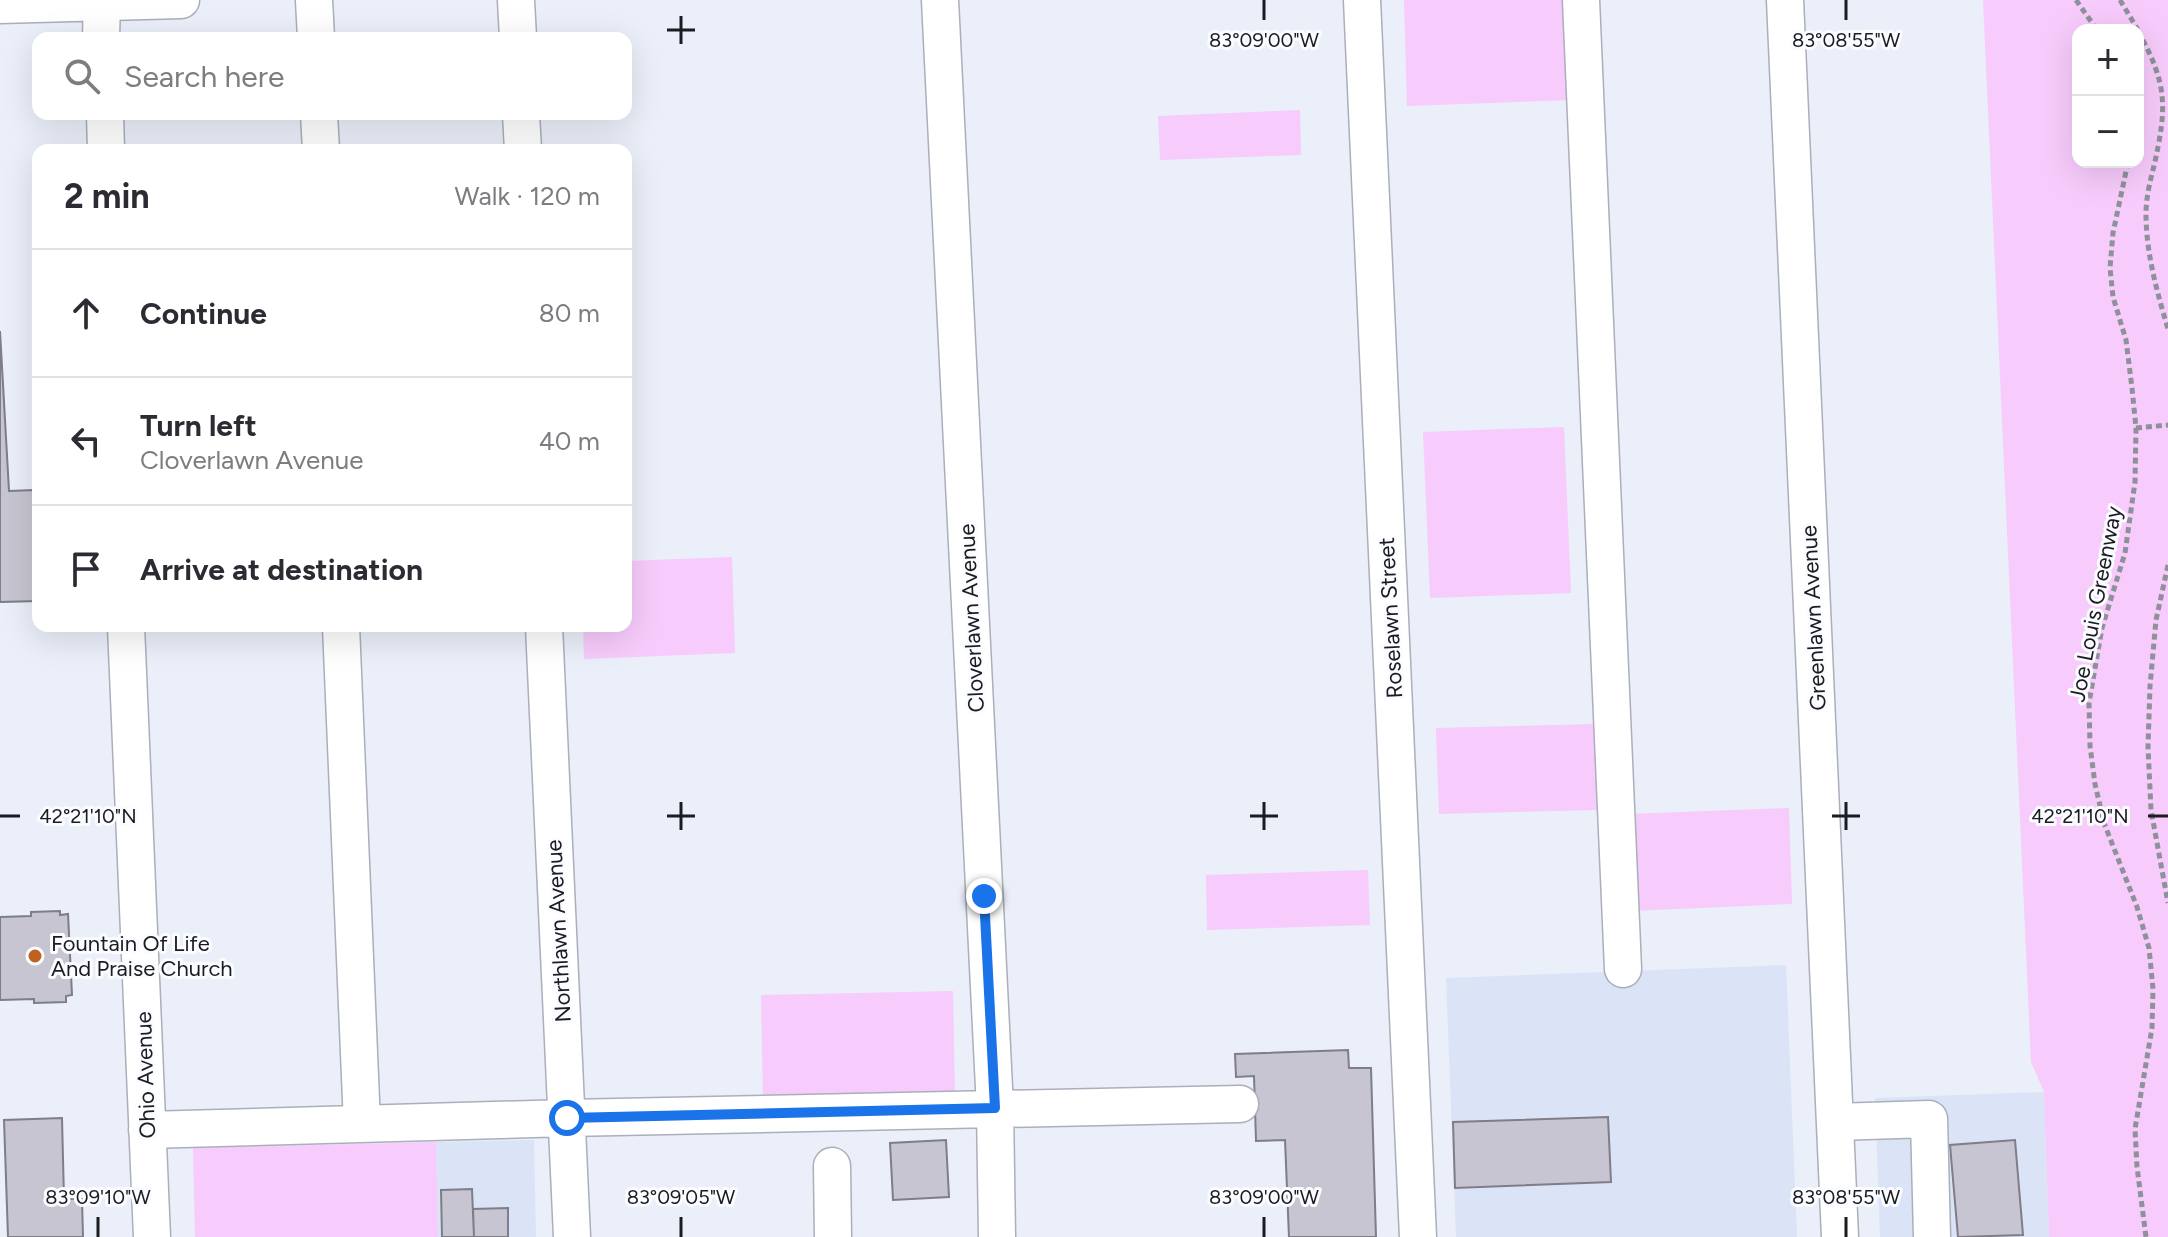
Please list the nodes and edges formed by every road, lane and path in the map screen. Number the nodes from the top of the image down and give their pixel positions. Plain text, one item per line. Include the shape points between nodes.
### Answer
1 (181, 0) edge
2 (314, 0) edge
3 (516, 0) edge
4 (940, 0) edge
5 (1362, 0) edge
6 (1581, 0) edge
7 (1785, 0) edge
8 (2076, 0) edge
9 (2120, 0) edge
10 (0, 5) edge
11 (102, 14) edge
12 (2093, 24) edge
13 (2134, 24) edge
14 (316, 32) edge
15 (518, 32) edge
16 (2144, 42) edge
17 (105, 120) edge
18 (319, 120) edge
19 (521, 120) edge
20 (106, 144) edge
21 (321, 144) edge
22 (523, 144) edge
23 (2127, 168) edge
24 (2168, 329) edge
25 (2168, 425) edge
26 (2136, 428) junction
27 (2168, 565) edge
28 (126, 632) edge
29 (341, 632) edge
30 (544, 632) edge
31 (2168, 903) edge
32 (1623, 969) dead end
33 (1240, 1104) dead end
34 (995, 1108) junction
35 (567, 1118) junction
36 (1835, 1122) junction
37 (362, 1124) junction
38 (147, 1130) junction
39 (832, 1166) dead end
40 (152, 1237) edge
41 (572, 1237) edge
42 (833, 1237) edge
43 (997, 1237) edge
44 (1418, 1237) edge
45 (1840, 1237) edge
46 (1932, 1237) edge
47 (2146, 1237) edge

1 - 11 street
2 - 14 street
3 - 15 street
4 - 34 street, Cloverlawn Avenue
5 - 44 street, Roselawn Street
6 - 32 street
7 - 36 street, Greenlawn Avenue
8 - 12 path
9 - 13 path
10 - 11 street
16 - 24 path via 2163,96 2146,212
17 - 20 street
18 - 21 street
19 - 22 street
23 - 26 path, Joe Louis Greenway via 2110,268 2126,340
25 - 26 path
26 - 47 path, Joe Louis Greenway via 2125,553 2102,628 2089,703 2091,759 2104,823 2149,948 2152,1028 2135,1129
27 - 31 path via 2156,620 2148,747 2151,810
28 - 38 street, Ohio Avenue
29 - 37 street
30 - 35 street, Northlawn Avenue
33 - 34 street
34 - 35 street
34 - 43 street, Cloverlawn Avenue
35 - 37 street
35 - 41 street, Northlawn Avenue
36 - 45 street, Greenlawn Avenue
36 - 46 street via 1929,1119
37 - 38 street
38 - 40 street, Ohio Avenue
39 - 42 street

